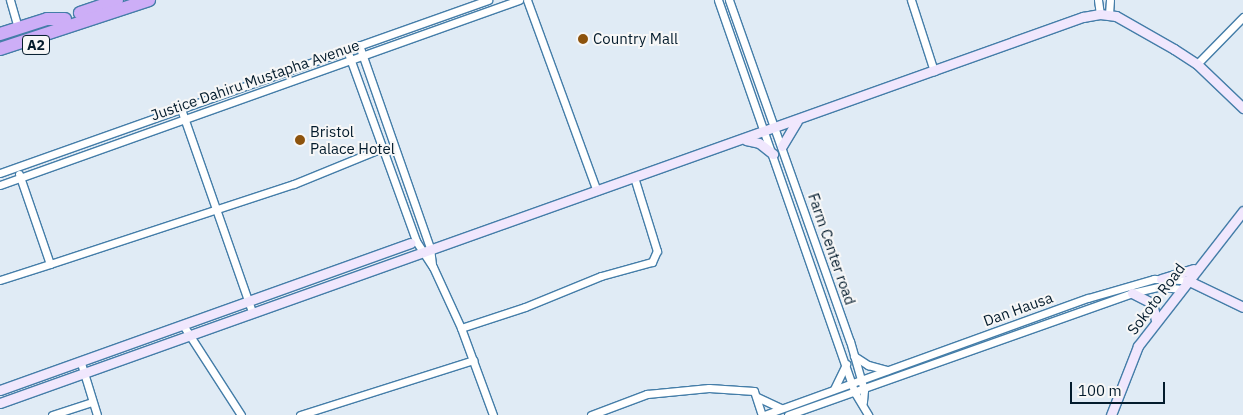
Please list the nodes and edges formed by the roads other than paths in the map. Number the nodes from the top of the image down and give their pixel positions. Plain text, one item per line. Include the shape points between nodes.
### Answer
1 (10, 0) edge
2 (118, 0) edge
3 (150, 0) edge
4 (488, 0) edge
5 (519, 0) edge
6 (527, 0) edge
7 (718, 0) edge
8 (729, 0) edge
9 (911, 0) edge
10 (1098, 0) edge
11 (1110, 0) edge
12 (87, 5) edge
13 (1105, 14) junction
14 (1243, 17) edge
15 (66, 22) junction
16 (18, 28) junction
17 (52, 28) junction
18 (0, 34) edge
19 (0, 42) edge
20 (359, 46) junction
21 (0, 49) edge
22 (347, 50) junction
23 (0, 57) edge
24 (362, 57) junction
25 (350, 61) junction
26 (1197, 64) junction
27 (934, 71) junction
28 (1243, 108) edge
29 (181, 109) junction
30 (184, 119) junction
31 (800, 119) junction
32 (775, 128) junction
33 (764, 133) junction
34 (740, 140) junction
35 (782, 146) junction
36 (382, 148) junction
37 (774, 154) junction
38 (17, 167) junction
39 (0, 173) edge
40 (20, 178) junction
41 (634, 178) junction
42 (0, 185) edge
43 (597, 190) junction
44 (216, 209) junction
45 (1243, 211) edge
46 (412, 243) dead end
47 (426, 250) junction
48 (50, 264) junction
49 (1197, 268) junction
50 (1161, 279) junction
51 (0, 280) edge
52 (1187, 280) junction
53 (1202, 289) junction
54 (1180, 290) junction
55 (1132, 293) junction
56 (249, 302) junction
57 (1243, 307) edge
58 (252, 312) junction
59 (1156, 321) junction
60 (183, 325) junction
61 (462, 328) junction
62 (188, 334) junction
63 (854, 356) junction
64 (473, 360) junction
65 (81, 362) junction
66 (846, 364) junction
67 (887, 370) junction
68 (83, 373) junction
69 (861, 379) junction
70 (852, 383) junction
71 (834, 389) junction
72 (0, 390) edge
73 (864, 390) junction
74 (855, 393) junction
75 (757, 397) junction
76 (92, 402) junction
77 (863, 402) junction
78 (0, 403) edge
79 (780, 408) junction
80 (52, 415) edge
81 (97, 415) edge
82 (241, 415) edge
83 (300, 415) edge
84 (493, 415) edge
85 (591, 415) edge
86 (763, 415) edge
87 (788, 415) edge
88 (868, 415) edge
89 (1111, 415) edge

1 - 16 street
2 - 12 highway, A2
3 - 15 highway, A2
4 - 20 street
5 - 24 street, Justice Dahiru Mustapha Avenue
6 - 43 street
7 - 33 street
8 - 32 street, Farm Center road
9 - 27 street
10 - 13 street
11 - 13 street
12 - 15 highway, A2
13 - 26 street
13 - 27 street
14 - 26 street
15 - 16 highway, A2 via 47,19
15 - 17 highway, A2
15 - 23 highway, A2 via 50,40
16 - 18 highway, A2
17 - 19 highway, A2
17 - 21 highway, A2
20 - 22 street
20 - 24 street
22 - 25 street
22 - 29 street
24 - 25 street, Justice Dahiru Mustapha Avenue
24 - 47 street
25 - 30 street, Justice Dahiru Mustapha Avenue
25 - 36 street
26 - 28 street
27 - 31 street
29 - 30 street
29 - 38 street
30 - 40 street, Justice Dahiru Mustapha Avenue
30 - 44 street
31 - 32 street
31 - 35 street
32 - 33 street
32 - 35 street, Farm Center road
33 - 34 street
33 - 37 street
34 - 37 street via 755,141
34 - 41 street
35 - 63 street, Farm Center road
36 - 44 street via 294,184
36 - 47 street
37 - 66 street
38 - 39 street
38 - 40 street
40 - 42 street, Justice Dahiru Mustapha Avenue
40 - 48 street
41 - 43 street
41 - 61 street via 657,251 652,262 601,276
43 - 47 street
44 - 48 street via 108,248
44 - 56 street
45 - 49 street, Sokoto Road
46 - 56 street
47 - 58 street
47 - 61 street
48 - 51 street
49 - 50 street
49 - 52 street, Sokoto Road
50 - 52 street, Dan Hausa
50 - 67 street, Dan Hausa via 1088,298
52 - 53 street
52 - 54 street, Sokoto Road
53 - 54 street
53 - 57 street
54 - 55 street, Dan Hausa via 1160,288
54 - 59 street, Sokoto Road
55 - 59 street via 1152,303
55 - 73 street, Dan Hausa
56 - 58 street
56 - 60 street
58 - 62 street
59 - 89 street, Sokoto Road via 1138,346
60 - 62 street
60 - 65 street
61 - 64 street
62 - 68 street
62 - 82 street
63 - 67 street via 868,365
63 - 69 street, Farm Center road
64 - 83 street
64 - 84 street
65 - 68 street
65 - 72 street
66 - 70 street
66 - 71 street
67 - 69 street, Dan Hausa
68 - 76 street
68 - 78 street
69 - 70 street, Dan Hausa
69 - 73 street, Farm Center road
70 - 71 street, Dan Hausa
70 - 74 street
71 - 79 street, Dan Hausa
73 - 74 street, Dan Hausa
73 - 77 street
74 - 77 street
74 - 87 street, Dan Hausa
75 - 79 street
75 - 85 street via 754,391 746,388 647,394
75 - 86 street
76 - 80 street
76 - 81 street
77 - 88 street
79 - 86 street, Dan Hausa

